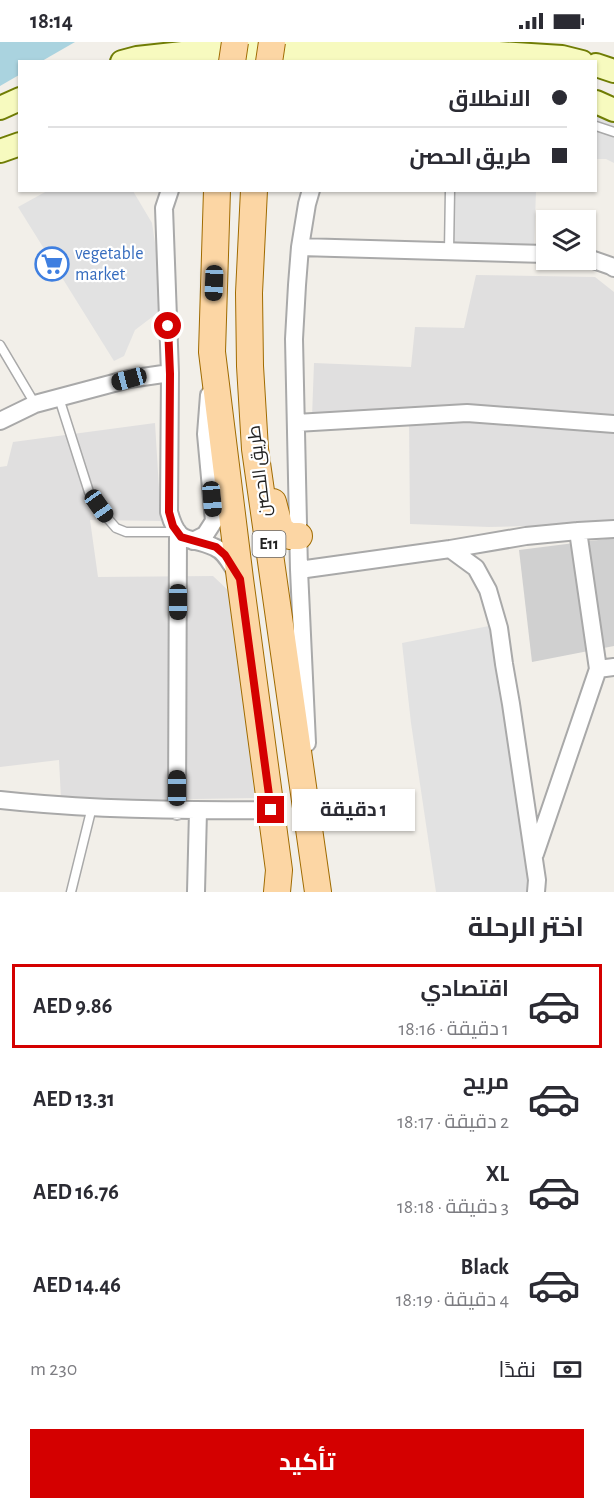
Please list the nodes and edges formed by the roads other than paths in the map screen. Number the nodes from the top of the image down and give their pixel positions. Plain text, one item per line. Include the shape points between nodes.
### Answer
1 (235, 42) edge
2 (272, 42) edge
3 (322, 57) edge
4 (130, 60) edge
5 (232, 60) edge
6 (269, 60) edge
7 (574, 60) edge
8 (597, 65) edge
9 (614, 71) edge
10 (18, 100) edge
11 (597, 102) edge
12 (0, 108) edge
13 (614, 110) edge
14 (597, 126) edge
15 (614, 132) edge
16 (18, 145) edge
17 (0, 151) edge
18 (156, 192) edge
19 (169, 192) edge
20 (217, 192) edge
21 (254, 192) edge
22 (450, 192) edge
23 (307, 195) edge
24 (164, 208) junction
25 (300, 247) junction
26 (449, 251) junction
27 (536, 254) edge
28 (596, 261) edge
29 (614, 268) edge
30 (0, 345) edge
31 (212, 352) junction
32 (170, 374) junction
33 (59, 398) junction
34 (35, 404) junction
35 (0, 421) edge
36 (296, 423) junction
37 (614, 424) edge
38 (614, 529) edge
39 (578, 531) junction
40 (178, 532) junction
41 (298, 536) junction
42 (193, 541) junction
43 (450, 549) junction
44 (299, 570) junction
45 (240, 579) junction
46 (606, 668) edge
47 (0, 800) edge
48 (92, 807) junction
49 (271, 810) junction
50 (177, 811) junction
51 (198, 811) junction
52 (310, 834) junction
53 (533, 858) junction
54 (71, 892) edge
55 (196, 892) edge
56 (276, 892) edge
57 (318, 892) edge
58 (536, 892) edge

1 - 5 main road, bridge
2 - 6 main road, bridge
3 - 4 main road via 209,50
3 - 7 main road via 483,52
8 - 9 main road
10 - 12 main road
11 - 13 main road
14 - 15 lane
16 - 17 main road
18 - 24 street
19 - 24 street
20 - 31 main road, طريق الحصن / E11
21 - 41 main road via 266,446 274,512 280,529 289,537
21 - 52 main road, طريق الحصن / E11 via 249,293 255,449
22 - 26 lane
23 - 25 street
24 - 32 street
25 - 26 street
25 - 36 street via 294,339
26 - 27 street
28 - 29 street
30 - 34 lane
31 - 42 street via 206,434 214,521 205,535
31 - 45 main road, طريق الحصن / E11
32 - 33 street via 129,379
32 - 40 street via 169,512
33 - 34 street
33 - 40 lane via 89,492 116,528 126,532
34 - 35 street
36 - 37 street via 467,412
36 - 41 street
38 - 39 street
39 - 43 street
39 - 46 street
40 - 42 street
40 - 50 street
41 - 44 street
42 - 45 street via 221,551
43 - 44 street
43 - 53 street via 476,568 488,590 499,628
44 - 52 street
45 - 49 main road, طريق الحصن / E11
46 - 53 street
47 - 48 street
48 - 50 street
48 - 54 lane
49 - 51 street
49 - 56 main road, طريق الحصن / E11 via 279,870
50 - 51 street
51 - 55 street
52 - 57 main road, طريق الحصن / E11
53 - 58 street

